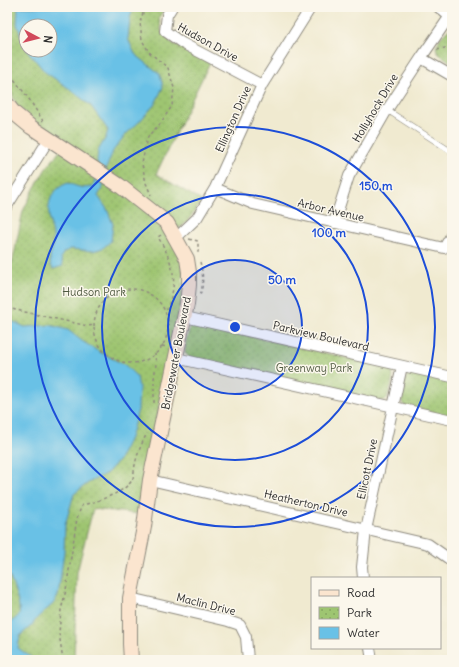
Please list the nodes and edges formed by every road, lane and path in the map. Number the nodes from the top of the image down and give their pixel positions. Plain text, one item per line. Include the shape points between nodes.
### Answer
1 (145, 7) edge
2 (172, 7) edge
3 (311, 7) edge
4 (438, 7) edge
5 (451, 15) edge
6 (452, 46) edge
7 (437, 50) dead end
8 (421, 58) junction
9 (7, 70) edge
10 (452, 76) edge
11 (262, 85) junction
12 (7, 104) edge
13 (387, 110) junction
14 (47, 124) dead end
15 (49, 139) junction
16 (452, 152) edge
17 (216, 188) junction
18 (152, 196) dead end
19 (7, 206) edge
20 (334, 223) junction
21 (173, 233) junction
22 (452, 234) edge
23 (7, 308) edge
24 (166, 313) junction
25 (185, 317) junction
26 (95, 325) junction
27 (155, 354) junction
28 (176, 358) junction
29 (402, 366) junction
30 (452, 378) edge
31 (393, 407) junction
32 (154, 408) dead end
33 (452, 420) edge
34 (150, 429) dead end
35 (150, 480) junction
36 (366, 530) junction
37 (452, 561) edge
38 (363, 577) edge
39 (130, 598) junction
40 (370, 649) edge
41 (63, 660) edge
42 (131, 660) edge
43 (248, 660) edge
44 (372, 660) edge

1 - 18 path via 140,22 142,40 149,52 168,68 174,88 172,106 146,142 142,164
2 - 11 street, Hudson Drive via 167,15 165,31 182,43
3 - 11 street, Ellington Drive
4 - 5 street
5 - 8 street, Hollyhock Drive
6 - 7 path
8 - 10 street
8 - 13 street, Hollyhock Drive
9 - 14 path
11 - 17 street, Ellington Drive
12 - 15 street, Bridgewater Boulevard via 20,118
13 - 16 lane
13 - 20 street, Hollyhock Drive via 349,176
15 - 19 street
15 - 21 street, Bridgewater Boulevard via 119,185 167,223
17 - 20 street, Arbor Avenue via 253,204
17 - 21 street, Ellington Drive via 197,218
20 - 22 street, Arbor Avenue via 444,248
21 - 24 path via 158,237 167,254 172,272 173,288
21 - 25 street, Bridgewater Boulevard via 186,259 189,272
23 - 26 path via 88,326
24 - 26 path via 153,295 142,290 120,290 102,304
24 - 27 path via 167,330 162,346
25 - 28 street, Bridgewater Boulevard
25 - 29 street, Parkview Boulevard
26 - 27 path via 96,337 102,348 116,359 133,363
27 - 32 path
28 - 31 street
28 - 35 street, Bridgewater Boulevard
29 - 30 street, Parkview Boulevard
29 - 31 street, Ellicott Drive
31 - 33 street
31 - 36 street, Ellicott Drive
34 - 41 path via 142,443 133,478 128,485 100,500 82,505 77,518 61,610 59,634
35 - 36 street, Heatherton Drive
35 - 39 street, Bridgewater Boulevard
36 - 37 street, Heatherton Drive via 428,544
36 - 38 street, Ellicott Drive
39 - 42 street, Bridgewater Boulevard
39 - 43 street, Maclin Drive via 240,625 246,637
40 - 44 street

